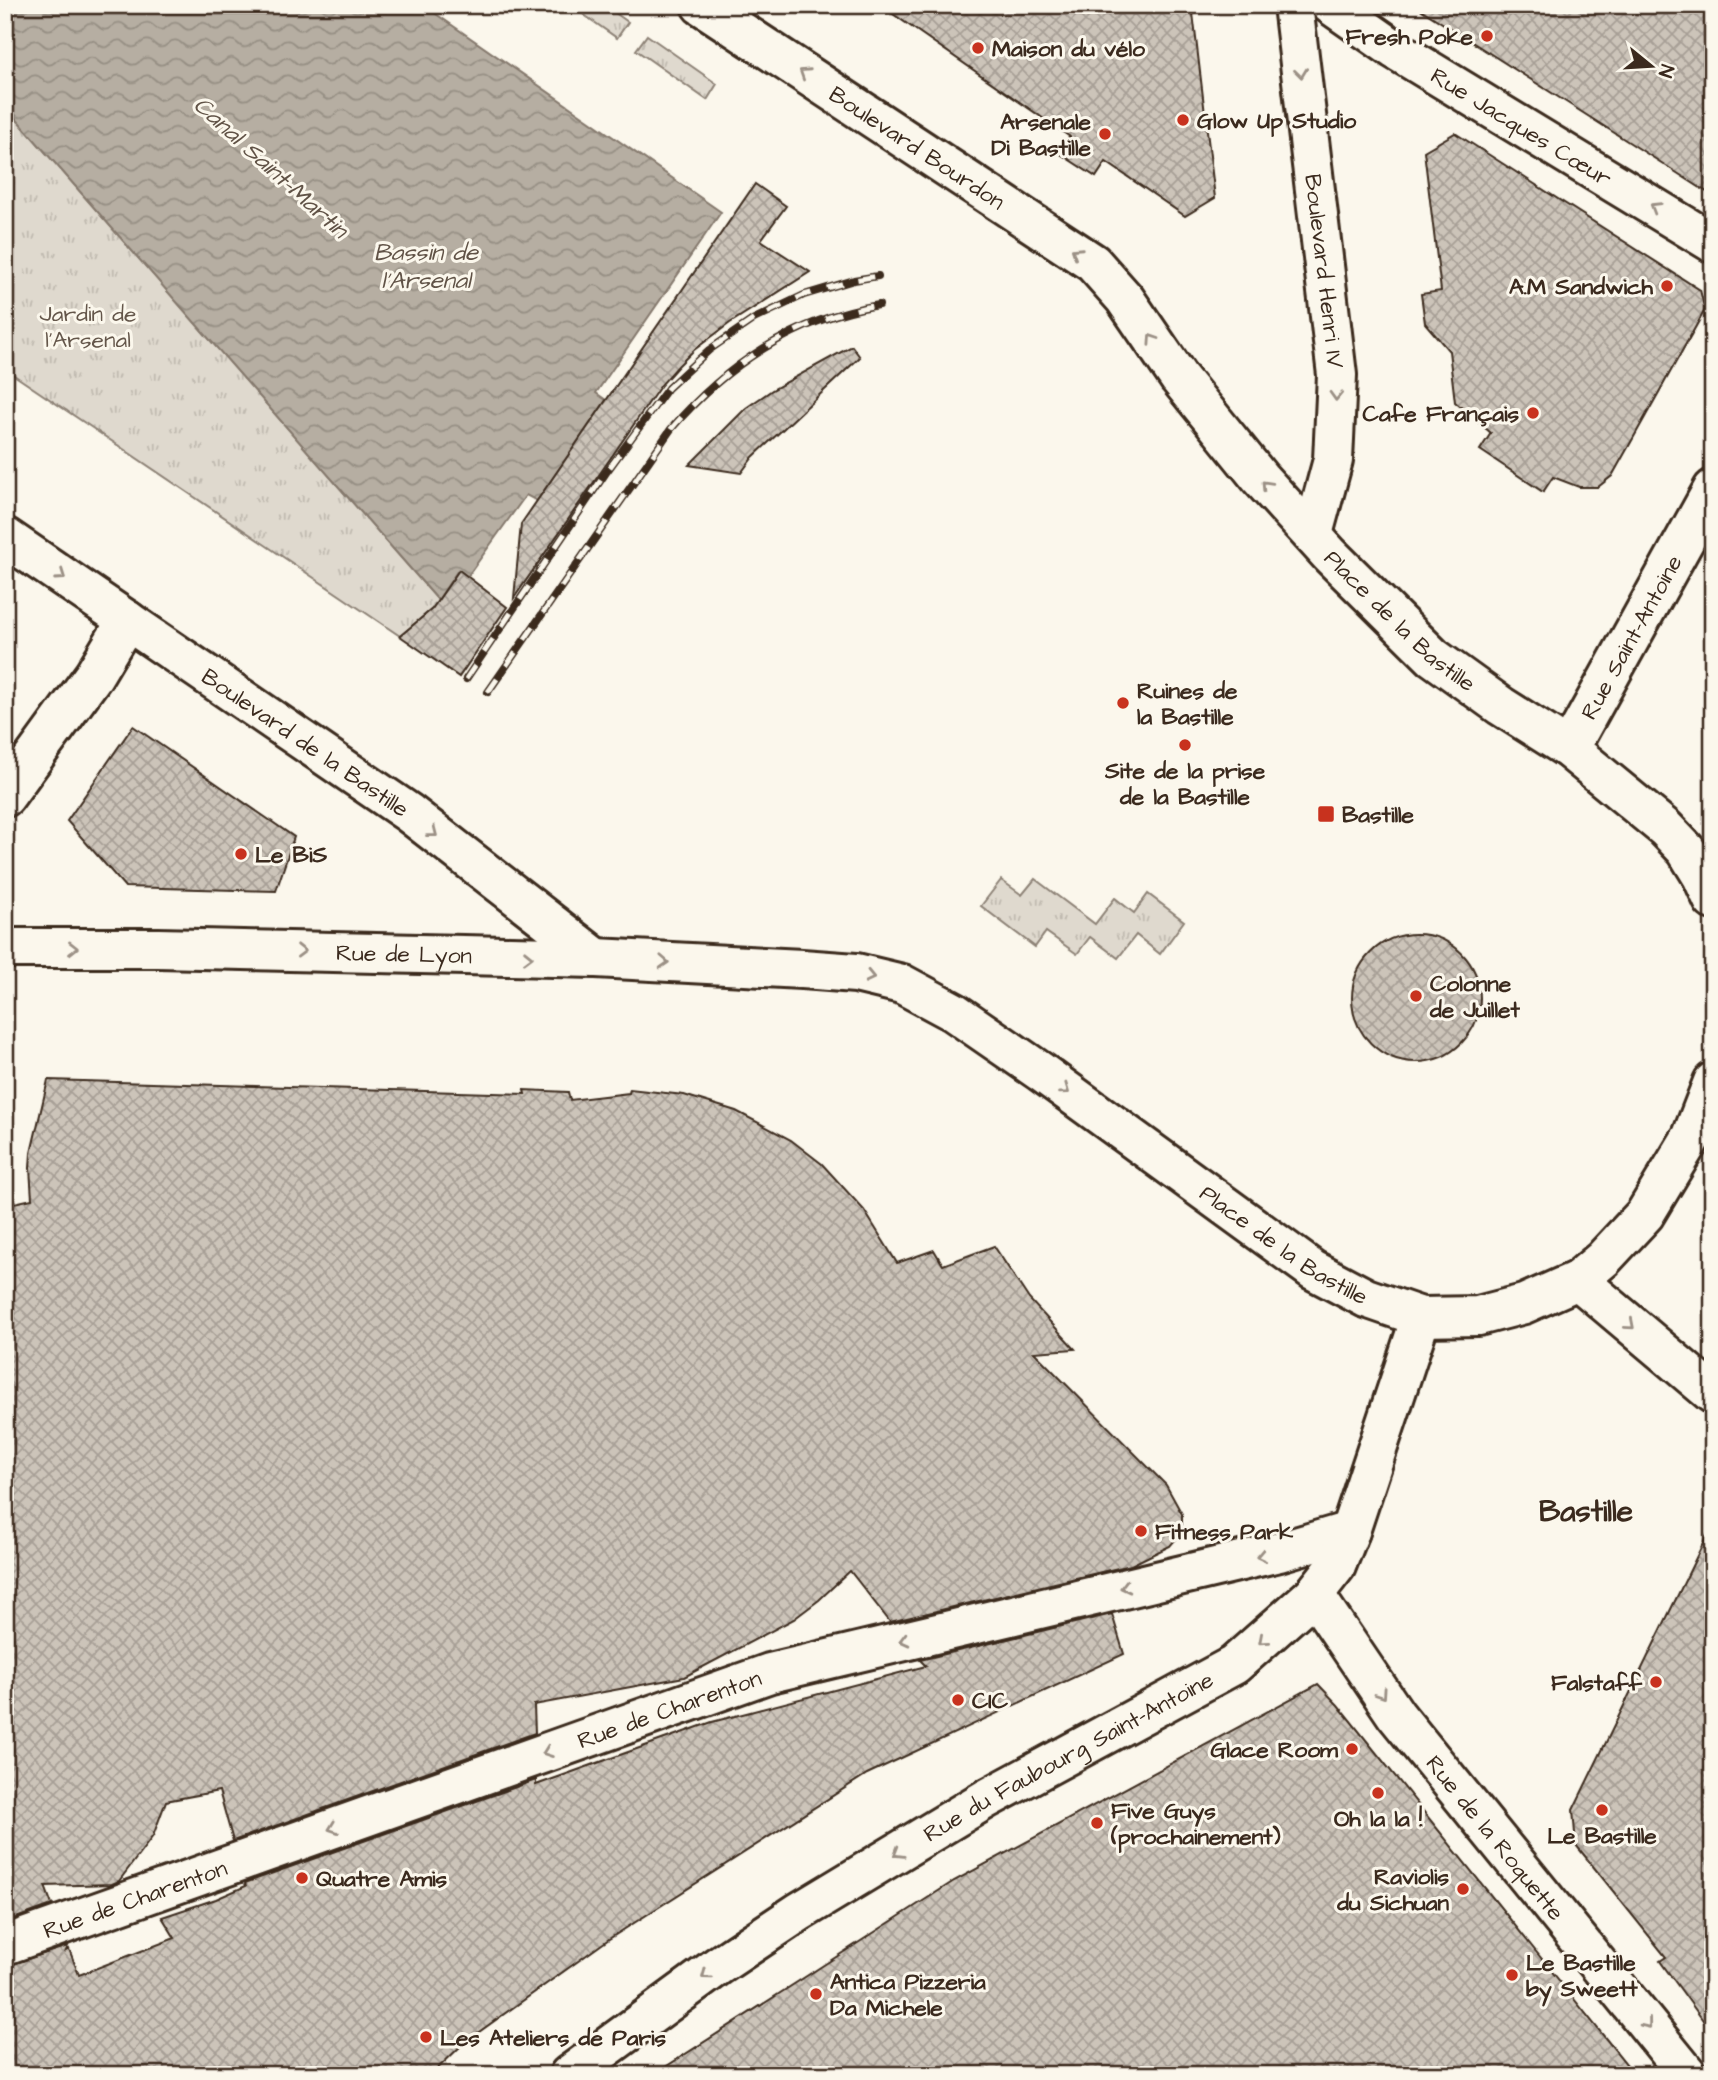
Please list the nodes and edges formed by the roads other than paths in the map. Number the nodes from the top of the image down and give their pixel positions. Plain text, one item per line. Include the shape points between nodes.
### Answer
1 (701, 5) edge
2 (1293, 5) edge
3 (1331, 5) edge
4 (1713, 243) edge
5 (1125, 299) joint
6 (1713, 489) edge
7 (1313, 534) junction
8 (5, 537) edge
9 (127, 620) junction
10 (1569, 749) junction
11 (5, 797) edge
12 (1713, 900) edge
13 (5, 948) edge
14 (596, 958) junction
15 (803, 969) joint
16 (1713, 1082) edge
17 (1578, 1280) junction
18 (1421, 1317) junction
19 (1713, 1394) edge
20 (1350, 1531) junction
21 (1314, 1594) junction
22 (5, 1945) edge
23 (569, 2075) edge
24 (1688, 2075) edge

5 -> 1 main road, Boulevard Bourdon via 1093,263
2 -> 7 main road, Boulevard Henri IV via 1337,375 1333,460
4 -> 3 main road, Rue Jacques Cœur via 1394,49
7 -> 5 main road, Place de la Bastille via 1260,478 1179,378
6 - 10 main road, Rue Saint-Antoine
7 - 10 main road, Place de la Bastille via 1433,657
8 -> 9 main road, Boulevard de la Bastille
9 - 11 main road via 94,675
9 -> 14 main road, Boulevard de la Bastille via 409,813
10 - 12 main road, Place de la Bastille via 1679,843
13 -> 14 main road, Rue de Lyon
14 -> 15 main road, Rue de Lyon
15 -> 18 main road, Place de la Bastille via 902,984 954,1012 1313,1270 1366,1298
16 - 17 main road, Place de la Bastille via 1692,1136 1645,1214
17 - 18 main road, Place de la Bastille via 1524,1304 1478,1315
17 -> 19 main road
18 - 20 main road, Rue du Faubourg Saint-Antoine
20 - 21 main road, Rue du Faubourg Saint-Antoine via 1335,1566
20 -> 22 main road, Rue de Charenton via 1279,1552 770,1673
21 -> 23 main road, Rue du Faubourg Saint-Antoine via 1234,1665 986,1799 799,1912
21 -> 24 main road, Rue de la Roquette via 1396,1715

